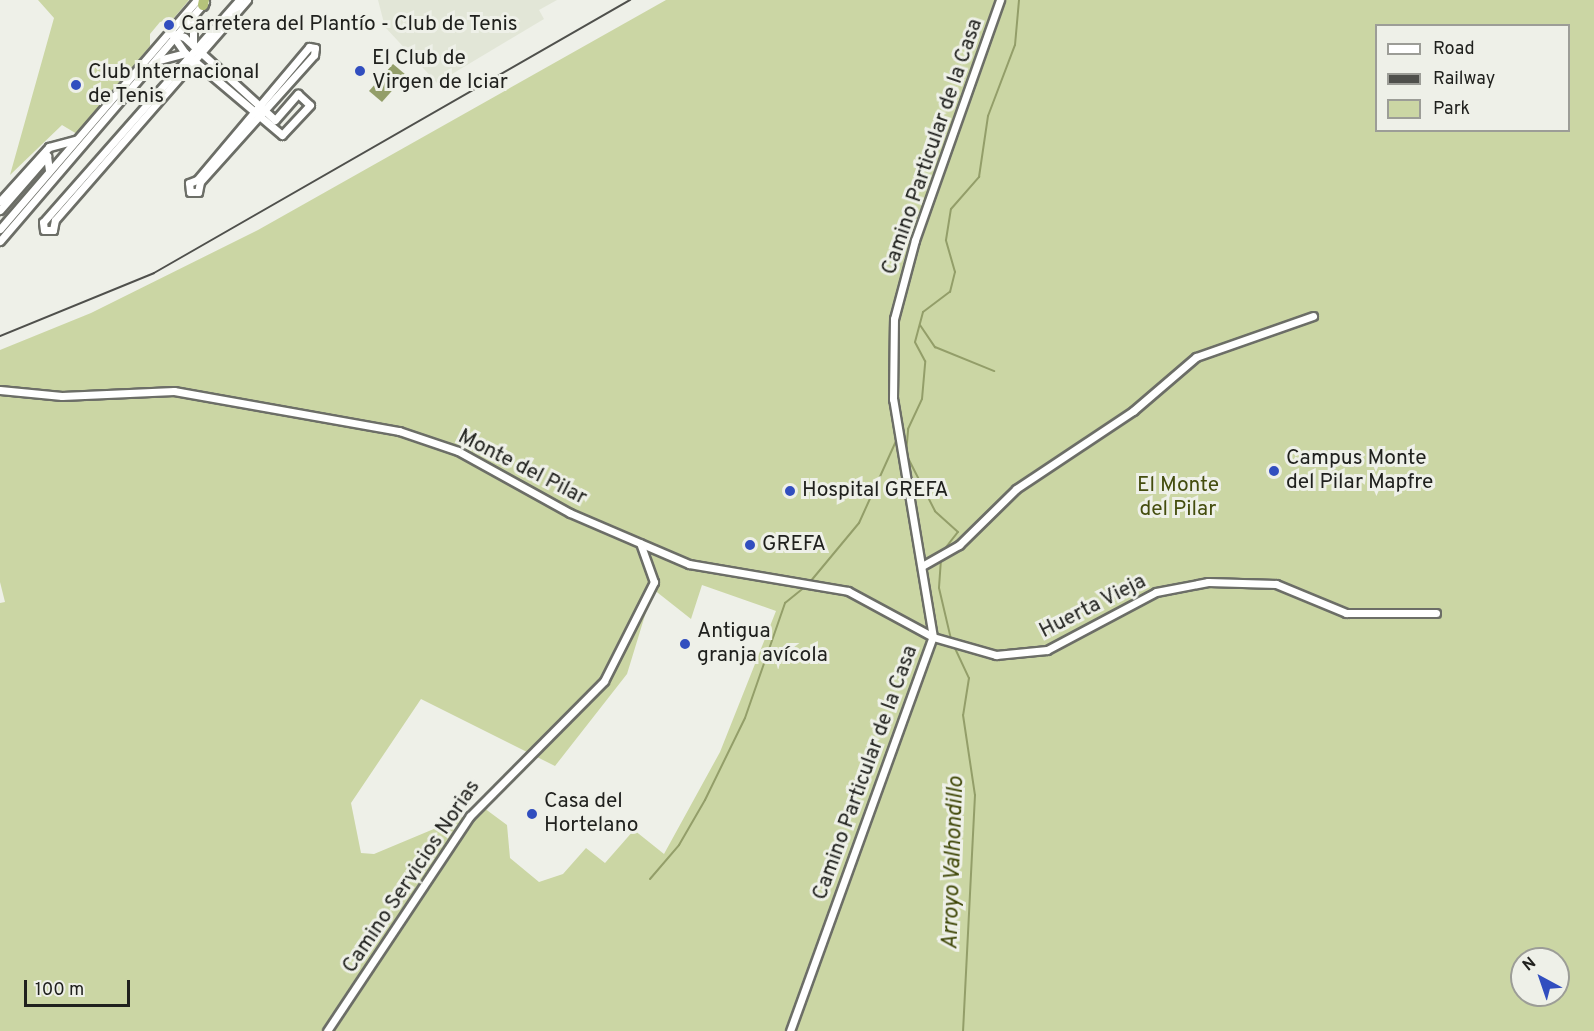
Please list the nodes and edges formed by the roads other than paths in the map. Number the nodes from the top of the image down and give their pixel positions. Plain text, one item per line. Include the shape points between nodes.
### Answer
1 (239, 0) edge
2 (247, 0) edge
3 (1000, 0) edge
4 (201, 1) edge
5 (194, 19) junction
6 (175, 36) junction
7 (193, 53) junction
8 (157, 60) junction
9 (260, 111) junction
10 (101, 126) junction
11 (76, 140) junction
12 (49, 147) junction
13 (47, 156) junction
14 (60, 157) junction
15 (48, 172) junction
16 (0, 201) edge
17 (0, 210) edge
18 (24, 215) junction
19 (0, 229) edge
20 (0, 241) edge
21 (1313, 316) dead end
22 (0, 390) edge
23 (640, 543) junction
24 (922, 566) junction
25 (1436, 613) dead end
26 (933, 637) junction
27 (974, 650) joint
28 (327, 1031) edge
29 (790, 1031) edge

1 - 7 street
2 - 7 street
3 - 24 street, Camino Particular de la Casa via 915,240 894,319 893,399
4 - 5 street
4 - 6 street
5 - 6 street
5 - 7 street
6 - 7 street
6 - 7 street
6 - 8 street
6 - 11 street via 164,40
7 - 7 street via 43,222 44,230 53,230 55,220
7 - 8 street
7 - 9 street
8 - 10 street
9 - 9 street via 282,135 310,105 298,94 275,120
9 - 9 street via 315,48 308,48
9 - 9 street via 189,183 189,191 198,192 200,182
10 - 14 street
10 - 18 street
11 - 12 street
11 - 14 street
12 - 14 street
12 - 16 street
13 - 14 street
13 - 15 street
13 - 17 street
14 - 15 street
14 - 18 street
15 - 19 street
18 - 20 street
21 - 24 street via 1196,357 1133,411 1016,489 959,544
22 - 23 street, Monte del Pilar via 62,396 174,392 399,431 497,469 570,513
23 - 26 street, Monte del Pilar via 689,564 848,591
23 - 28 street, Camino Servicios Norias via 654,582 604,681 470,816
24 - 26 street, Camino Particular de la Casa
25 - 27 street, Huerta Vieja via 1346,613 1276,584 1208,582 1156,592 1047,650 1024,657
26 - 27 street, Monte del Pilar
26 - 29 street, Camino Particular de la Casa

